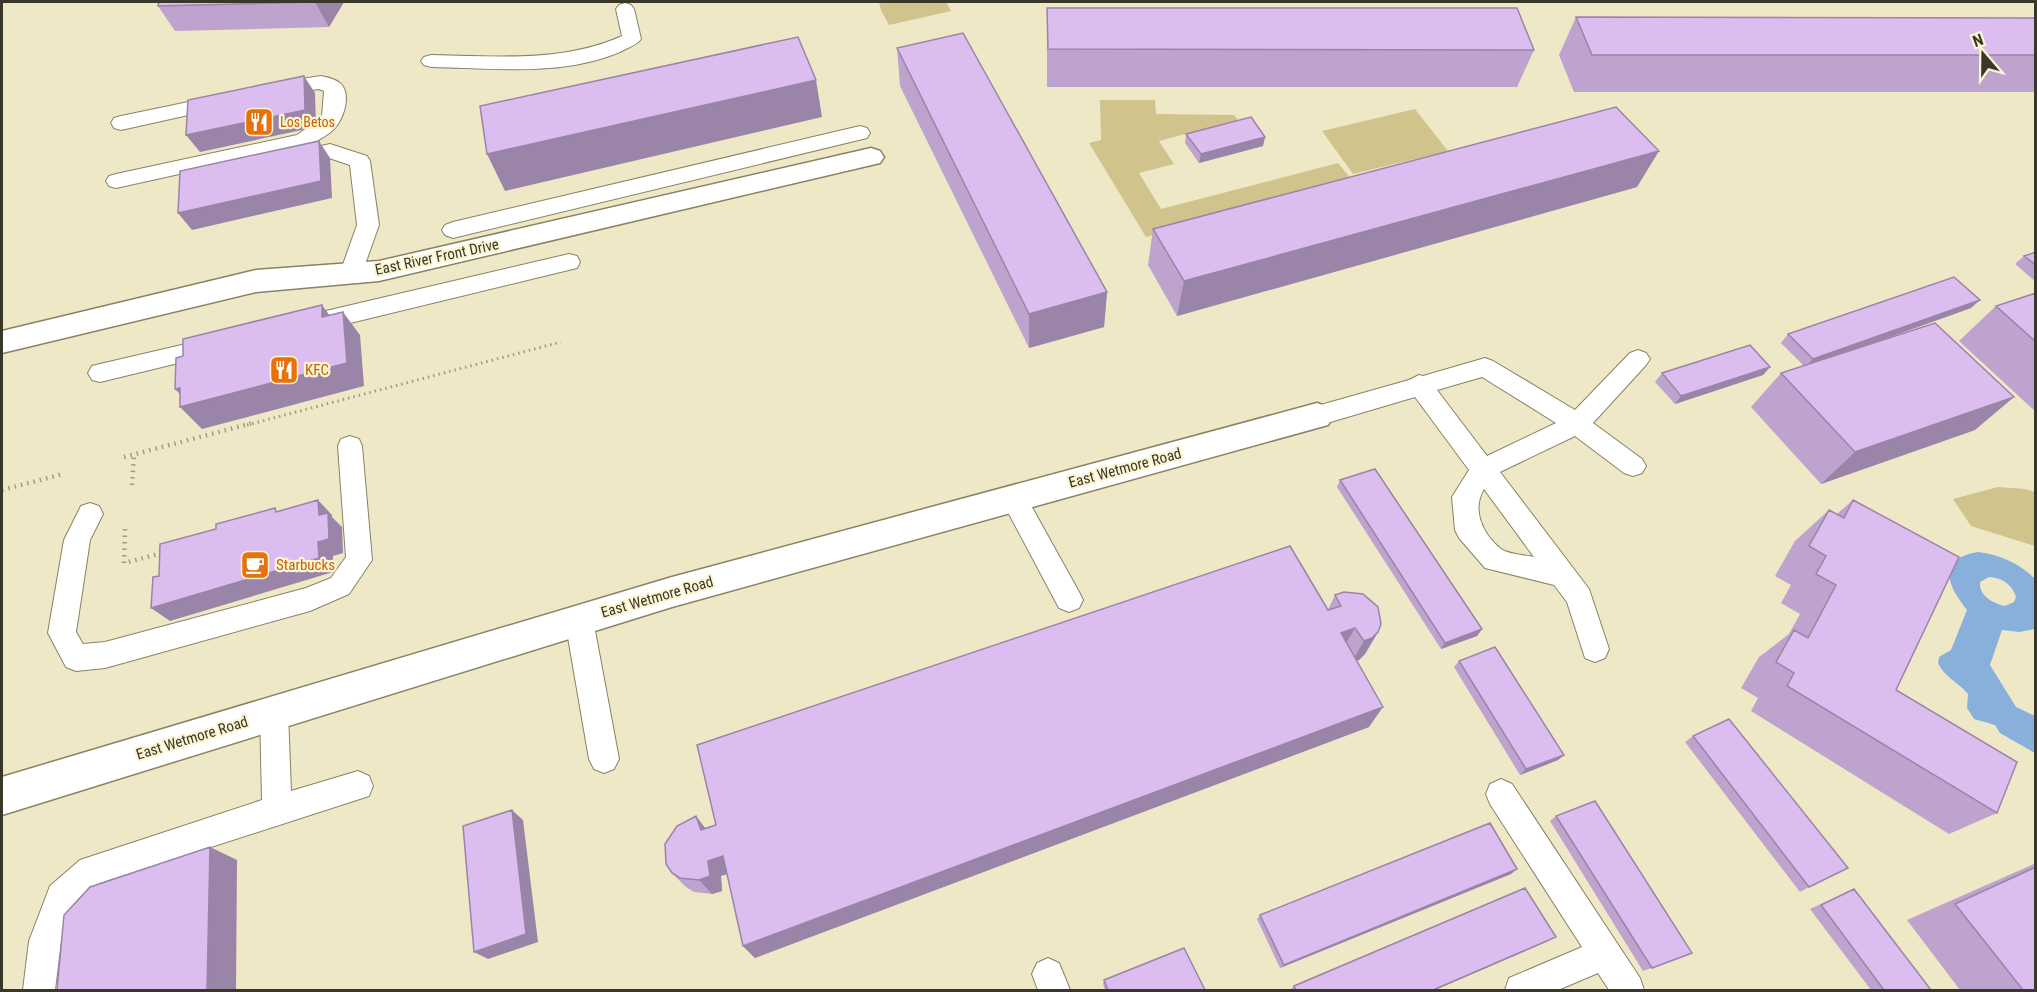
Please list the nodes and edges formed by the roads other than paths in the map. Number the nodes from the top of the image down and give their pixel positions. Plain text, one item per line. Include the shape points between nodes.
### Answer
1 (625, 9) dead end
2 (431, 61) dead end
3 (260, 93) edge
4 (236, 98) edge
5 (121, 123) dead end
6 (865, 145) joint
7 (453, 230) dead end
8 (569, 262) dead end
9 (351, 273) junction
10 (295, 327) edge
11 (238, 341) edge
12 (2, 342) edge
13 (1638, 359) dead end
14 (100, 373) dead end
15 (1419, 384) junction
16 (1317, 416) joint
17 (1577, 424) junction
18 (350, 446) dead end
19 (1633, 466) dead end
20 (1483, 469) junction
21 (1014, 499) junction
22 (90, 514) dead end
23 (1563, 575) junction
24 (1069, 600) dead end
25 (579, 620) junction
26 (1595, 649) dead end
27 (274, 713) junction
28 (604, 759) dead end
29 (358, 786) dead end
30 (1501, 794) dead end
31 (2, 796) edge
32 (277, 810) junction
33 (1604, 954) junction
34 (39, 990) edge
35 (1521, 990) edge
36 (1628, 990) edge

1 - 2 lane via 632,39 615,49 555,61
3 - 9 lane via 321,82 334,88 336,110 327,126 303,140 115,190 330,151 360,161 368,225
4 - 5 lane
6 - 7 lane
6 - 9 street, East River Front Drive via 379,271
8 - 10 lane
9 - 12 street, East River Front Drive via 256,281
11 - 14 lane
13 - 17 lane
15 - 16 lane
15 - 17 lane via 1485,367
15 - 20 lane
16 - 21 street, East Wetmore Road
17 - 19 lane
17 - 20 lane
18 - 22 lane via 359,560 340,586 310,599 117,652 76,657 63,633 77,540
20 - 23 lane
20 - 23 lane via 1465,497 1468,530 1494,560
21 - 24 lane
21 - 25 street, East Wetmore Road via 672,591
23 - 26 lane via 1579,597
25 - 27 street, East Wetmore Road
25 - 28 lane
27 - 31 street, East Wetmore Road
27 - 32 lane
29 - 32 lane
30 - 33 lane
32 - 34 lane via 91,871 61,897 45,941
33 - 35 lane
33 - 36 lane

